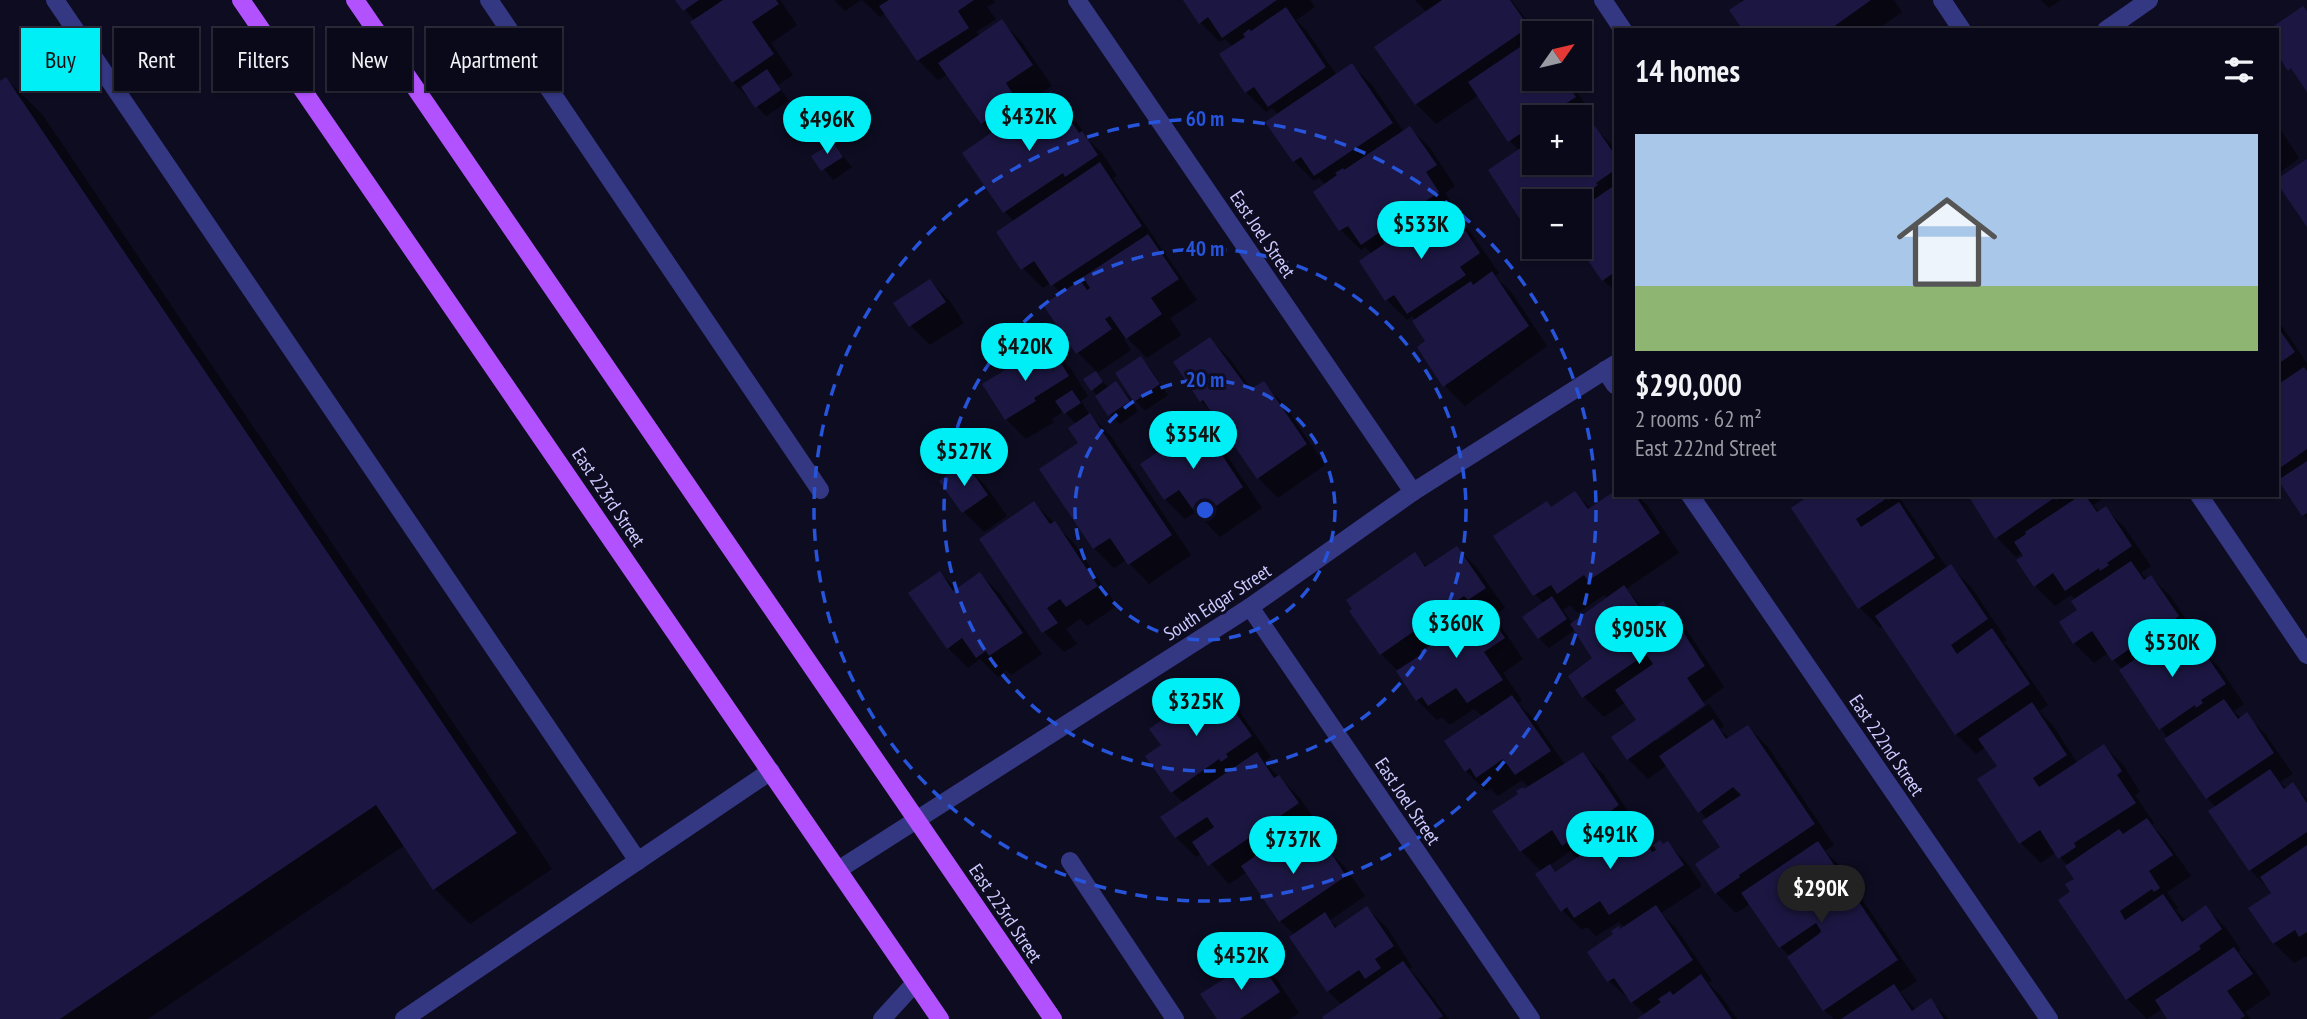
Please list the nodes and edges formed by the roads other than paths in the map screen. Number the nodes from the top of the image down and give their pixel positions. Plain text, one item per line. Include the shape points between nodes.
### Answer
1 (55, 0) edge
2 (241, 0) edge
3 (355, 0) edge
4 (489, 0) edge
5 (1077, 0) edge
6 (1603, 0) edge
7 (1942, 0) edge
8 (2149, 0) edge
9 (1622, 28) edge
10 (1961, 28) edge
11 (2109, 28) edge
12 (1612, 373) edge
13 (820, 490) dead end
14 (1413, 492) junction
15 (1691, 497) edge
16 (2200, 497) edge
17 (1250, 607) junction
18 (2307, 655) edge
19 (771, 771) junction
20 (917, 819) junction
21 (638, 861) junction
22 (1070, 861) dead end
23 (838, 870) junction
24 (915, 983) junction
25 (404, 1019) edge
26 (882, 1019) edge
27 (940, 1019) edge
28 (1053, 1019) edge
29 (1175, 1019) edge
30 (1531, 1019) edge
31 (2049, 1019) edge

1 - 21 street
2 - 19 main road, East 223rd Street
3 - 20 main road, East 223rd Street
4 - 13 street
5 - 14 street, East Joel Street
6 - 9 street
7 - 10 street
8 - 11 street
12 - 14 street, South Edgar Street
14 - 17 street, South Edgar Street
15 - 31 street, East 222nd Street
16 - 18 street
17 - 20 street, South Edgar Street
17 - 30 street, East Joel Street
19 - 21 street
19 - 23 main road, East 223rd Street
20 - 23 street, South Edgar Street
20 - 28 main road, East 223rd Street
21 - 25 street
22 - 29 street
23 - 24 main road, East 223rd Street
24 - 26 street
24 - 27 main road, East 223rd Street

